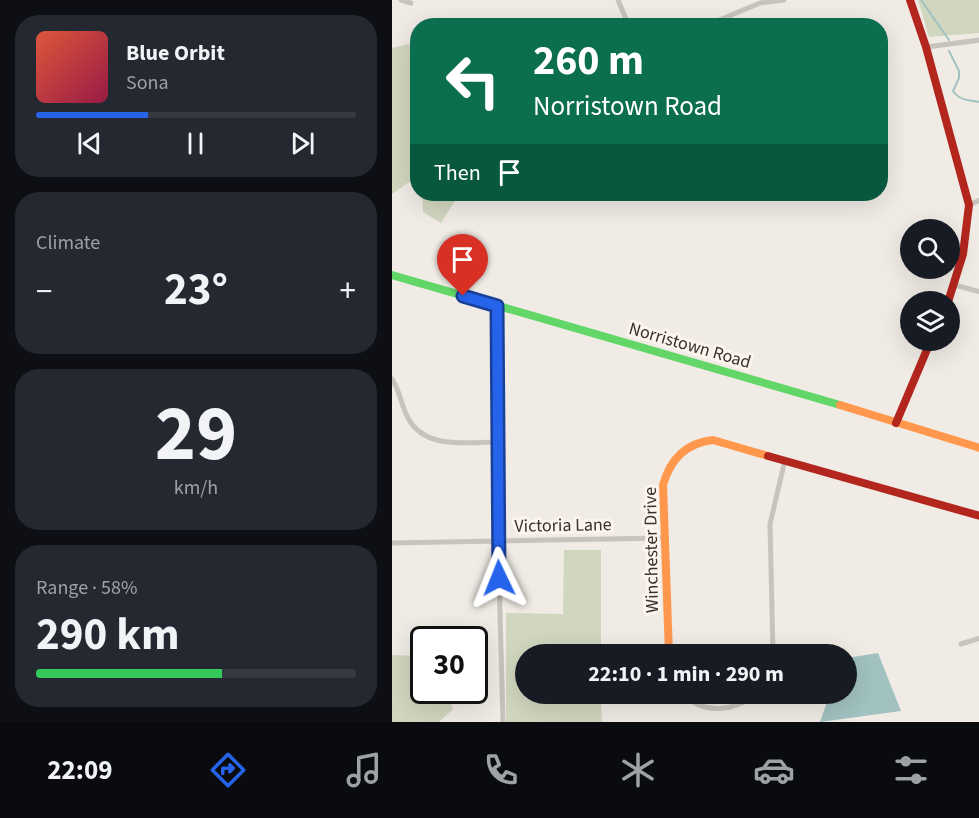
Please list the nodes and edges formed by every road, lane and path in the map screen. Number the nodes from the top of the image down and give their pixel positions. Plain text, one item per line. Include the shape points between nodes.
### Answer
1 (401, 0) edge
2 (618, 0) edge
3 (784, 0) edge
4 (910, 0) edge
5 (411, 3) dead end
6 (626, 18) edge
7 (724, 18) edge
8 (980, 40) edge
9 (926, 47) junction
10 (980, 200) edge
11 (969, 205) junction
12 (392, 275) edge
13 (955, 285) junction
14 (953, 291) edge
15 (980, 292) edge
16 (497, 306) junction
17 (926, 351) edge
18 (392, 379) edge
19 (896, 423) junction
20 (497, 442) junction
21 (980, 448) edge
22 (785, 459) junction
23 (980, 516) edge
24 (663, 538) junction
25 (498, 540) junction
26 (392, 543) edge
27 (980, 638) edge
28 (668, 644) edge
29 (773, 644) edge
30 (961, 644) dead end
31 (700, 704) edge
32 (742, 704) edge
33 (503, 722) edge

1 - 5 street
2 - 6 street
3 - 7 street via 760,3
4 - 9 street
8 - 9 street
9 - 11 street
10 - 11 street
11 - 13 street via 966,247
12 - 16 street, Norristown Road
13 - 14 street
13 - 15 street
16 - 19 street, Norristown Road
16 - 20 street
17 - 19 street
18 - 20 street via 409,421 429,438 443,442
19 - 21 street, Norristown Road
20 - 25 street
22 - 23 street, Winchester Drive
22 - 24 street, Winchester Drive via 713,440 693,444 676,458 665,477
22 - 29 street via 770,524
24 - 25 street, Victoria Lane
24 - 28 street, Winchester Drive
25 - 26 street, Victoria Lane
25 - 33 street
27 - 30 street
31 - 32 street via 717,709

